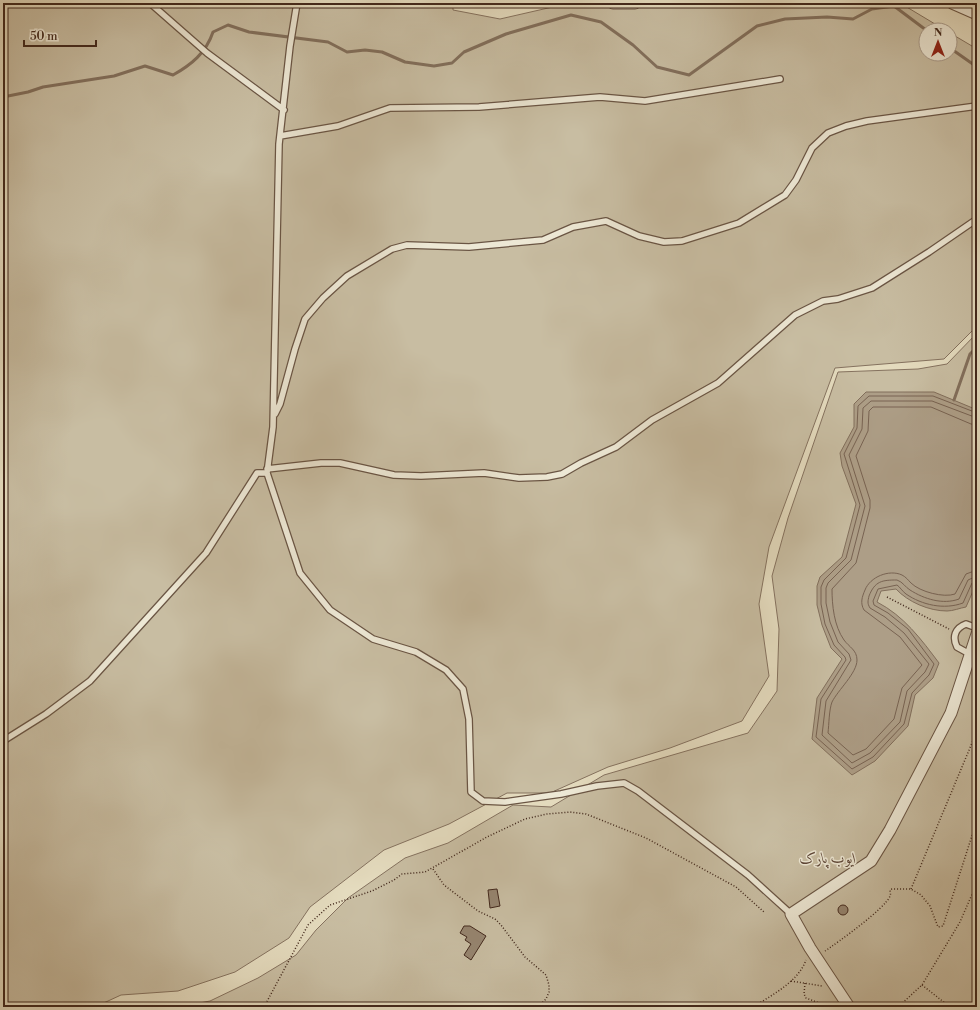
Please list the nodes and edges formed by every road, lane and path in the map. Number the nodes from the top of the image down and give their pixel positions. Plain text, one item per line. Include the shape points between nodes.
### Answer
1 (150, 3) edge
2 (297, 3) edge
3 (613, 3) edge
4 (634, 3) edge
5 (952, 3) edge
6 (977, 14) edge
7 (780, 79) dead end
8 (977, 106) edge
9 (284, 110) junction
10 (280, 136) junction
11 (977, 219) edge
12 (273, 416) junction
13 (267, 471) junction
14 (887, 597) dead end
15 (977, 628) edge
16 (956, 633) junction
17 (977, 634) edge
18 (971, 651) junction
19 (977, 731) edge
20 (3, 741) edge
21 (977, 820) edge
22 (433, 869) junction
23 (977, 883) edge
24 (912, 889) junction
25 (764, 912) dead end
26 (790, 914) junction
27 (813, 953) junction
28 (791, 981) junction
29 (805, 983) junction
30 (922, 985) junction
31 (839, 992) junction
32 (264, 1007) edge
33 (542, 1007) edge
34 (753, 1007) edge
35 (830, 1007) edge
36 (848, 1007) edge
37 (898, 1007) edge
38 (950, 1007) edge

1 - 9 lane via 207,54
2 - 9 lane
3 - 4 street
5 - 6 street
7 - 10 lane via 646,101 600,97 471,107 390,108 338,126
8 - 12 lane via 867,121 828,133 812,148 796,180 785,195 739,223 682,241 664,242 639,236 606,221 573,227 543,240 470,247 407,245 392,249 348,276 323,298 305,319 280,404
9 - 10 lane
10 - 12 lane
11 - 13 lane via 872,288 824,301 795,316 718,383 652,420 616,447 562,474 519,478 484,473 394,475 340,463 321,463
12 - 13 lane
13 - 20 lane via 257,473 206,553 90,681 46,714
13 - 26 lane via 300,573 330,610 373,640 416,652 446,670 463,689 469,719 471,792 483,801 505,802 624,783 748,874
14 - 16 path
15 - 16 lane via 966,624
16 - 18 lane via 954,638 958,647 966,652
17 - 18 street
18 - 26 street via 951,713 890,830 870,862
19 - 24 path
21 - 24 path via 943,926 938,927 927,901
22 - 25 path via 525,819 570,812 586,814 646,838 736,887
22 - 32 path via 402,874 372,891 330,905 308,925
22 - 33 path via 444,885 478,911 502,925 525,957 546,975 549,992 541,1004
23 - 30 path via 960,922
24 - 27 path via 890,890 890,896 850,934
26 - 27 street
27 - 28 path
27 - 31 street
28 - 29 path
28 - 34 path
29 - 31 path
29 - 35 path via 806,998
30 - 37 path
30 - 38 path
31 - 36 street

